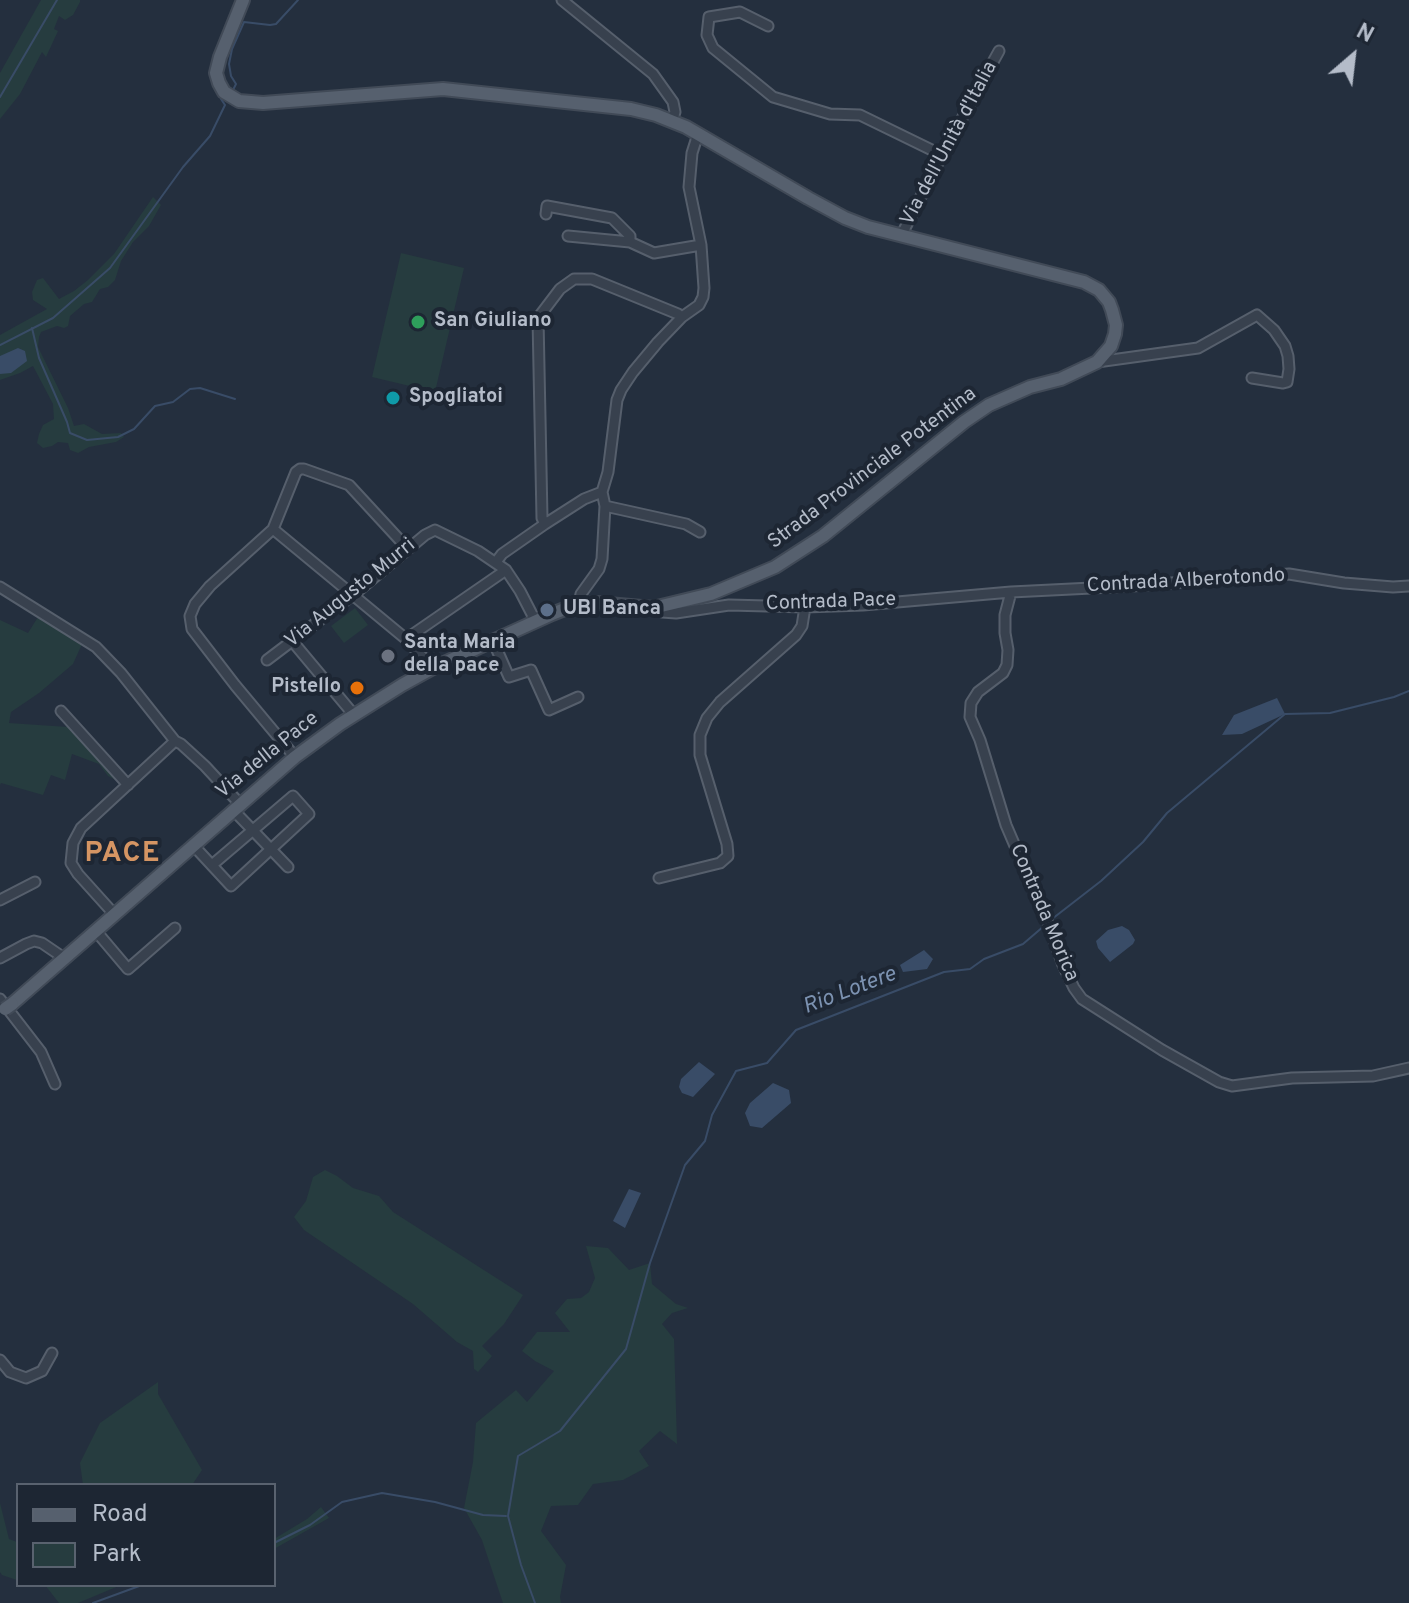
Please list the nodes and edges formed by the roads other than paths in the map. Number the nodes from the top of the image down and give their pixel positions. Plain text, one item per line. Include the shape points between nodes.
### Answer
1 (243, 0) edge
2 (562, 0) edge
3 (768, 26) dead end
4 (999, 51) dead end
5 (672, 121) junction
6 (698, 134) junction
7 (942, 155) junction
8 (546, 214) dead end
9 (568, 236) dead end
10 (901, 236) junction
11 (630, 242) junction
12 (701, 245) junction
13 (682, 317) junction
14 (1097, 362) junction
15 (1252, 378) dead end
16 (602, 492) junction
17 (605, 506) junction
18 (545, 524) junction
19 (273, 529) junction
20 (700, 532) dead end
21 (408, 549) junction
22 (496, 562) junction
23 (506, 570) junction
24 (1409, 586) edge
25 (0, 587) edge
26 (1011, 592) junction
27 (354, 595) junction
28 (579, 604) junction
29 (805, 607) junction
30 (653, 608) junction
31 (536, 622) junction
32 (406, 639) junction
33 (493, 641) junction
34 (293, 642) junction
35 (267, 660) dead end
36 (431, 669) junction
37 (578, 697) dead end
38 (61, 711) dead end
39 (354, 715) junction
40 (175, 741) junction
41 (295, 757) junction
42 (128, 785) junction
43 (239, 810) junction
44 (252, 830) junction
45 (193, 845) junction
46 (270, 850) junction
47 (212, 865) junction
48 (288, 867) dead end
49 (659, 878) dead end
50 (35, 882) dead end
51 (0, 900) edge
52 (114, 914) junction
53 (175, 928) dead end
54 (95, 930) junction
55 (0, 958) edge
56 (64, 958) junction
57 (4, 1006) edge
58 (1409, 1068) edge
59 (55, 1084) dead end
60 (52, 1353) dead end
61 (0, 1360) edge

1 - 5 main road via 216,73 224,92 239,101 443,89 631,109
2 - 5 street via 653,74 673,102
3 - 7 street via 740,12 709,17 707,35 713,48 773,97 830,114 860,115
4 - 7 street, Via dell'Unità d'Italia
5 - 6 main road
6 - 10 main road via 845,218
6 - 12 street via 689,187
7 - 10 street, Via dell'Unità d'Italia
8 - 11 street via 547,206 612,218
9 - 11 street
10 - 14 main road via 1099,290 1116,325 1111,346
11 - 12 street via 654,253
12 - 13 street via 703,297
13 - 16 street via 621,390
13 - 18 street via 592,279 574,279 538,318
14 - 15 street via 1198,348 1257,315 1285,346 1289,369 1283,383
14 - 30 main road, Strada Provinciale Potentina via 989,405 823,536 775,567 711,594
16 - 17 street
16 - 18 street
17 - 20 street via 686,524
17 - 28 street via 601,565
18 - 22 street
19 - 21 street via 296,472 304,469 349,485
19 - 27 street
19 - 41 street via 203,594 190,622
21 - 22 street, Via Augusto Murri via 435,530
21 - 27 street, Via Augusto Murri
22 - 23 street
23 - 31 street
23 - 32 street
24 - 26 street, Contrada Alberotondo via 1289,574
25 - 40 street via 96,647
26 - 29 street, Contrada Pace
26 - 58 street, Contrada Morica via 1005,615 1007,665 978,692 970,717 1006,825 1082,999 1232,1086 1373,1076
27 - 32 street
27 - 34 street, Via Augusto Murri
28 - 30 main road, Via della Pace
28 - 31 main road, Via della Pace
29 - 30 street, Contrada Pace via 729,605 676,613
29 - 49 street via 796,635 720,702 700,735 700,755 728,856 720,863
31 - 33 main road, Via della Pace
32 - 36 street
33 - 36 main road, Via della Pace
33 - 37 street via 509,677 531,670 549,710
34 - 35 street, Via Augusto Murri
34 - 39 street
36 - 39 main road, Via della Pace
38 - 42 street
39 - 41 main road, Via della Pace
40 - 42 street
40 - 43 street via 205,766
41 - 43 main road, Via della Pace
42 - 52 street via 81,828 71,852 78,874
43 - 44 street
43 - 45 main road, Via della Pace
44 - 46 street
44 - 46 street via 293,796 309,814
44 - 47 street
45 - 47 street
45 - 52 main road, Via della Pace
46 - 47 street via 231,886
46 - 48 street
50 - 51 street
52 - 54 main road, Via della Pace
53 - 54 street via 128,969
54 - 56 main road, Via della Pace
55 - 56 street via 34,941
56 - 57 main road, Via della Pace
57 - 59 street via 41,1052
60 - 61 street via 42,1371 26,1378 10,1372

